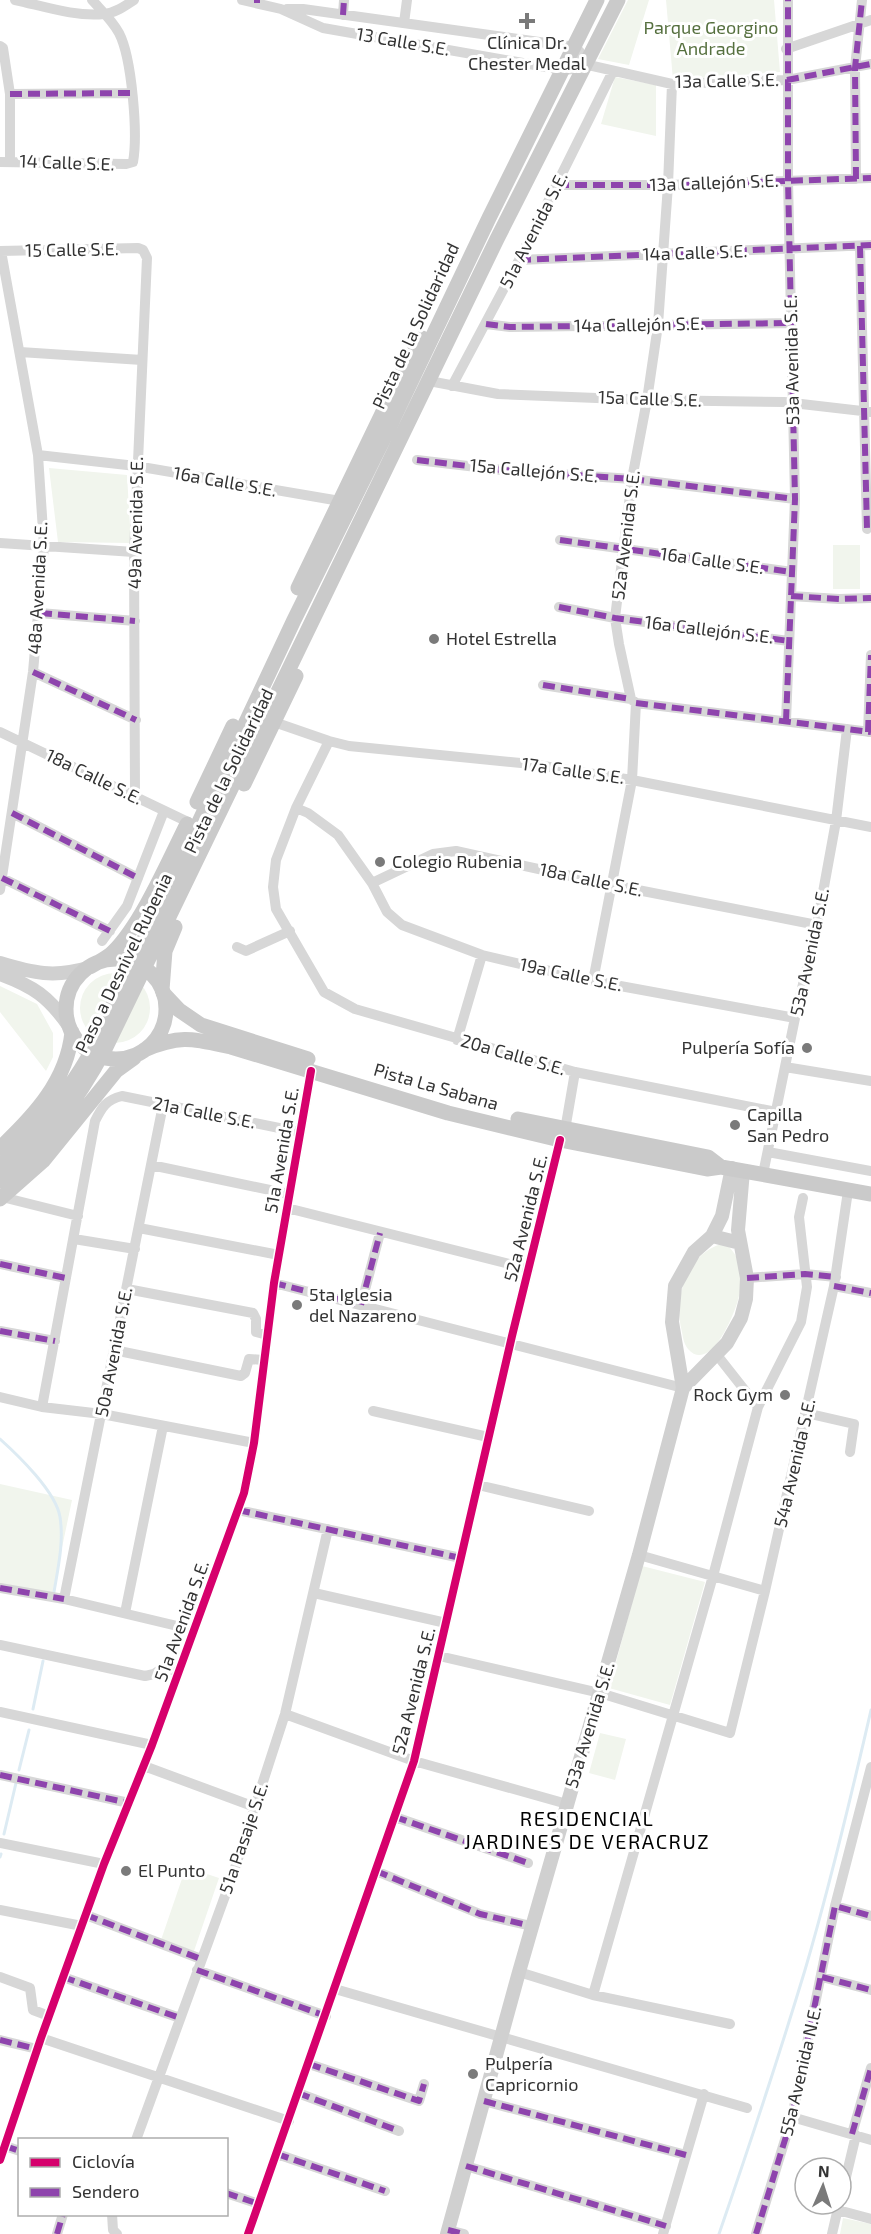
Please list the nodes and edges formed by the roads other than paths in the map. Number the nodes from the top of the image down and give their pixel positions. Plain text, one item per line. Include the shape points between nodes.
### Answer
1 (15, 0) edge
2 (92, 0) edge
3 (134, 0) edge
4 (242, 0) edge
5 (344, 0) edge
6 (407, 0) edge
7 (597, 0) edge
8 (618, 0) edge
9 (788, 0) edge
10 (862, 0) edge
11 (257, 2) edge
12 (281, 9) junction
13 (105, 14) junction
14 (343, 15) junction
15 (871, 20) edge
16 (404, 23) junction
17 (858, 26) junction
18 (478, 33) junction
19 (0, 46) edge
20 (575, 47) junction
21 (786, 49) junction
22 (474, 54) junction
23 (584, 64) junction
24 (871, 64) edge
25 (855, 68) junction
26 (563, 70) junction
27 (613, 71) junction
28 (787, 80) junction
29 (672, 84) junction
30 (132, 93) junction
31 (10, 94) junction
32 (5, 162) edge
33 (871, 178) edge
34 (856, 179) junction
35 (788, 180) junction
36 (668, 184) junction
37 (557, 186) junction
38 (866, 245) edge
39 (143, 250) joint
40 (789, 250) junction
41 (1, 251) edge
42 (661, 254) junction
43 (519, 260) junction
44 (440, 318) junction
45 (791, 323) junction
46 (486, 324) junction
47 (658, 325) junction
48 (20, 352) junction
49 (142, 360) junction
50 (429, 381) junction
51 (452, 386) junction
52 (647, 400) junction
53 (793, 403) junction
54 (416, 407) junction
55 (868, 412) edge
56 (38, 455) junction
57 (417, 460) dead end
58 (136, 466) junction
59 (632, 479) junction
60 (795, 499) junction
61 (340, 501) junction
62 (867, 529) dead end
63 (560, 540) dead end
64 (0, 543) edge
65 (44, 546) junction
66 (623, 548) junction
67 (134, 552) junction
68 (792, 572) junction
69 (791, 596) junction
70 (871, 598) edge
71 (559, 608) dead end
72 (40, 613) junction
73 (615, 618) junction
74 (135, 621) junction
75 (789, 640) junction
76 (871, 655) edge
77 (33, 672) junction
78 (278, 673) junction
79 (543, 685) dead end
80 (634, 701) junction
81 (136, 720) junction
82 (786, 721) junction
83 (274, 722) junction
84 (847, 729) junction
85 (0, 732) edge
86 (870, 732) edge
87 (329, 741) junction
88 (24, 744) junction
89 (632, 780) junction
90 (135, 797) junction
91 (296, 808) junction
92 (164, 811) junction
93 (12, 813) junction
94 (836, 821) junction
95 (188, 822) junction
96 (871, 827) edge
97 (2, 878) junction
98 (138, 878) junction
99 (372, 884) junction
100 (612, 885) junction
101 (0, 890) edge
102 (818, 925) junction
103 (111, 931) junction
104 (290, 931) junction
105 (102, 941) dead end
106 (237, 947) dead end
107 (482, 955) junction
108 (0, 963) edge
109 (89, 968) junction
110 (0, 974) edge
111 (593, 981) junction
112 (163, 992) junction
113 (795, 1018) junction
114 (70, 1029) junction
115 (457, 1040) junction
116 (143, 1051) junction
117 (785, 1067) junction
118 (311, 1071) junction
119 (575, 1072) junction
120 (871, 1082) edge
121 (164, 1105) junction
122 (776, 1112) junction
123 (299, 1132) junction
124 (562, 1135) junction
125 (0, 1148) edge
126 (768, 1152) junction
127 (151, 1165) junction
128 (0, 1166) edge
129 (732, 1169) junction
130 (871, 1172) edge
131 (763, 1174) junction
132 (0, 1181) edge
133 (848, 1191) junction
134 (289, 1194) junction
135 (871, 1194) edge
136 (1, 1198) edge
137 (803, 1198) dead end
138 (287, 1208) junction
139 (78, 1216) junction
140 (139, 1228) junction
141 (380, 1233) junction
142 (712, 1236) junction
143 (74, 1239) junction
144 (740, 1242) junction
145 (135, 1249) junction
146 (279, 1255) junction
147 (0, 1264) edge
148 (529, 1269) junction
149 (805, 1274) junction
150 (66, 1278) junction
151 (747, 1278) junction
152 (835, 1281) junction
153 (274, 1283) junction
154 (127, 1289) junction
155 (871, 1293) edge
156 (361, 1305) junction
157 (0, 1331) edge
158 (267, 1335) junction
159 (55, 1341) junction
160 (510, 1344) junction
161 (114, 1350) junction
162 (677, 1355) junction
163 (717, 1355) junction
164 (263, 1360) junction
165 (705, 1365) junction
166 (683, 1388) junction
167 (0, 1397) edge
168 (42, 1407) junction
169 (759, 1407) junction
170 (373, 1411) dead end
171 (806, 1413) junction
172 (102, 1414) junction
173 (163, 1426) junction
174 (488, 1437) junction
175 (254, 1443) junction
176 (850, 1452) dead end
177 (478, 1485) junction
178 (238, 1510) junction
179 (589, 1511) dead end
180 (328, 1529) junction
181 (639, 1555) junction
182 (461, 1558) junction
183 (713, 1576) junction
184 (0, 1588) edge
185 (765, 1591) junction
186 (314, 1593) junction
187 (64, 1599) junction
188 (124, 1613) junction
189 (446, 1623) junction
190 (194, 1630) junction
191 (0, 1646) edge
192 (439, 1656) junction
193 (179, 1671) junction
194 (600, 1693) junction
195 (0, 1712) edge
196 (285, 1714) junction
197 (673, 1716) junction
198 (153, 1745) junction
199 (414, 1761) junction
200 (144, 1766) junction
201 (871, 1767) edge
202 (0, 1775) edge
203 (129, 1803) junction
204 (567, 1804) junction
205 (255, 1807) junction
206 (395, 1817) junction
207 (0, 1843) edge
208 (528, 1863) dead end
209 (104, 1864) junction
210 (376, 1871) junction
211 (836, 1906) junction
212 (0, 1910) edge
213 (871, 1916) edge
214 (84, 1921) junction
215 (526, 1924) dead end
216 (201, 1959) junction
217 (197, 1970) junction
218 (519, 1972) junction
219 (0, 1977) edge
220 (63, 1977) junction
221 (822, 1977) junction
222 (335, 1989) junction
223 (871, 1990) edge
224 (593, 1995) junction
225 (49, 2016) junction
226 (326, 2016) junction
227 (180, 2018) junction
228 (730, 2024) dead end
229 (501, 2037) junction
230 (41, 2038) junction
231 (0, 2040) edge
232 (37, 2049) junction
233 (309, 2064) junction
234 (871, 2068) edge
235 (158, 2078) junction
236 (424, 2084) dead end
237 (298, 2093) junction
238 (704, 2094) junction
239 (484, 2101) junction
240 (747, 2108) dead end
241 (792, 2117) junction
242 (289, 2121) junction
243 (399, 2131) dead end
244 (854, 2135) junction
245 (136, 2138) edge
246 (871, 2140) edge
247 (5, 2146) junction
248 (18, 2150) edge
249 (277, 2154) junction
250 (686, 2156) junction
251 (850, 2156) edge
252 (0, 2160) edge
253 (466, 2166) junction
254 (385, 2191) dead end
255 (228, 2194) edge
256 (259, 2204) junction
257 (853, 2212) edge
258 (62, 2216) edge
259 (112, 2216) edge
260 (837, 2216) edge
261 (871, 2219) edge
262 (664, 2230) edge
263 (447, 2232) edge
264 (57, 2234) edge
265 (117, 2234) edge
266 (248, 2234) edge
267 (464, 2234) edge
268 (756, 2234) edge
269 (832, 2234) edge

1 - 13 street via 84,14
2 - 13 street
3 - 13 street
4 - 11 street, 13 Calle S.E.
5 - 14 street
6 - 16 street
7 - 20 main road, Pista de la Solidaridad
8 - 23 main road, Pista de la Solidaridad
9 - 21 street, 53a Avenida S.E.
10 - 17 street
11 - 12 street, 13 Calle S.E.
12 - 14 street, 13 Calle S.E.
12 - 22 street, 13 Calle S.E. via 323,27
13 - 30 street via 125,48
14 - 16 street, 13 Calle S.E.
15 - 17 street
16 - 18 street, 13 Calle S.E.
17 - 21 street
17 - 25 street
18 - 20 street, 13 Calle S.E.
18 - 22 street
19 - 31 street
20 - 23 street
20 - 26 main road, Pista de la Solidaridad
21 - 28 street, 53a Avenida S.E.
22 - 26 street, 13 Calle S.E.
23 - 26 street
23 - 27 street, 13a Calle S.E.
23 - 50 main road, Pista de la Solidaridad
24 - 25 street, 13a Calle S.E.
25 - 28 street, 13a Calle S.E.
25 - 34 street
26 - 44 main road, Pista de la Solidaridad
27 - 29 street, 13a Calle S.E.
27 - 37 street, 51a Avenida S.E.
28 - 29 street, 13a Calle S.E.
28 - 35 street, 53a Avenida S.E.
29 - 36 street, 52a Avenida S.E.
30 - 31 street
30 - 32 street, 14 Calle S.E. via 133,162
31 - 32 street
33 - 34 street, 13a Callejón S.E.
34 - 35 street, 13a Callejón S.E.
35 - 36 street, 13a Callejón S.E.
35 - 40 street, 53a Avenida S.E.
36 - 37 street, 13a Callejón S.E.
36 - 42 street, 52a Avenida S.E.
37 - 43 street, 51a Avenida S.E.
38 - 40 street, 14a Calle S.E.
38 - 55 street
39 - 41 street, 15 Calle S.E.
39 - 49 street, 49a Avenida S.E. via 147,258
40 - 42 street, 14a Calle S.E.
40 - 45 street, 53a Avenida S.E.
41 - 48 street, 48a Avenida S.E.
42 - 43 street, 14a Calle S.E.
42 - 47 street, 52a Avenida S.E.
43 - 46 street, 51a Avenida S.E.
44 - 61 main road, Pista de la Solidaridad via 412,353
44 - 78 main road, Pista de la Solidaridad
45 - 47 street, 14a Callejón S.E.
45 - 53 street, 53a Avenida S.E.
46 - 47 street, 14a Callejón S.E.
46 - 51 street, 51a Avenida S.E.
47 - 52 street, 52a Avenida S.E.
48 - 49 street
48 - 56 street, 48a Avenida S.E.
49 - 58 street, 49a Avenida S.E.
50 - 51 street, 15a Calle S.E.
50 - 54 main road, Pista de la Solidaridad
51 - 52 street, 15a Calle S.E. via 498,394
52 - 53 street, 15a Calle S.E.
52 - 59 street, 52a Avenida S.E.
53 - 55 street, 15a Calle S.E.
53 - 60 street, 53a Avenida S.E.
54 - 78 main road, Pista de la Solidaridad
54 - 83 main road, Pista de la Solidaridad via 400,458
55 - 62 street
56 - 58 street, 16a Calle S.E.
56 - 65 street, 48a Avenida S.E.
57 - 59 street, 15a Callejón S.E.
58 - 61 street, 16a Calle S.E.
58 - 67 street, 49a Avenida S.E.
59 - 60 street, 15a Callejón S.E.
59 - 66 street, 52a Avenida S.E.
60 - 68 street, 53a Avenida S.E.
61 - 95 main road, Pista de la Solidaridad
63 - 66 street, 16a Calle S.E.
64 - 65 street
65 - 67 street
65 - 72 street, 48a Avenida S.E.
66 - 68 street, 16a Calle S.E.
66 - 73 street, 52a Avenida S.E.
67 - 74 street, 49a Avenida S.E.
68 - 69 street, 53a Avenida S.E.
69 - 70 street
69 - 75 street, 53a Avenida S.E.
71 - 73 street, 16a Callejón S.E.
72 - 74 street
72 - 77 street, 48a Avenida S.E.
73 - 75 street, 16a Callejón S.E.
73 - 80 street, 52a Avenida S.E.
74 - 81 street, 49a Avenida S.E.
75 - 82 street, 53a Avenida S.E.
76 - 86 street
77 - 81 street
77 - 88 street, 48a Avenida S.E.
78 - 128 main road, Paso a Desnivel Rubenia via 89,1056 43,1123
78 - 132 main road, Paso a Desnivel Rubenia via 95,1068 58,1121
79 - 80 street
80 - 82 street
80 - 89 street, 52a Avenida S.E.
81 - 90 street, 49a Avenida S.E.
82 - 84 street
83 - 87 street, 17a Calle S.E.
83 - 112 main road, Pista de la Solidaridad via 169,940 163,965
84 - 86 street
84 - 94 street, 53a Avenida S.E.
85 - 88 street, 18a Calle S.E.
87 - 89 street, 17a Calle S.E.
87 - 91 street
88 - 90 street, 18a Calle S.E.
88 - 93 street, 48a Avenida S.E.
89 - 94 street, 17a Calle S.E.
89 - 100 street, 52a Avenida S.E.
90 - 92 street, 18a Calle S.E.
91 - 99 street via 338,836
91 - 104 street via 276,860 273,887 276,909
92 - 95 street, 18a Calle S.E.
92 - 98 street
93 - 97 street, 48a Avenida S.E.
93 - 98 street
94 - 96 street, 17a Calle S.E.
94 - 102 street, 53a Avenida S.E.
95 - 109 main road, Pista de la Solidaridad via 137,920 110,955
97 - 101 street, 48a Avenida S.E.
97 - 103 street
98 - 103 street
99 - 100 street, 18a Calle S.E. via 433,854 456,851
99 - 107 street, 19a Calle S.E. via 387,912 402,925
100 - 102 street, 18a Calle S.E.
100 - 111 street, 52a Avenida S.E.
102 - 113 street, 53a Avenida S.E.
103 - 105 street
104 - 106 street via 246,951
104 - 115 street, 20a Calle S.E. via 324,992 355,1009
107 - 111 street, 19a Calle S.E.
107 - 115 street
108 - 109 street via 48,974
109 - 112 main road via 109,960 134,963 151,974
109 - 114 main road via 69,994 66,1010
110 - 114 street via 44,995
111 - 113 street, 19a Calle S.E.
112 - 116 main road via 164,1022 157,1038
112 - 124 main road, Pista La Sabana via 179,1010 201,1025 449,1104
113 - 117 street, 53a Avenida S.E.
114 - 116 main road via 87,1050 104,1058 123,1058
114 - 125 main road via 64,1066 46,1099
115 - 119 street, 20a Calle S.E.
116 - 118 main road, Pista La Sabana via 170,1041 196,1039
116 - 136 main road via 116,1071 43,1161
117 - 120 street
117 - 122 street, 53a Avenida S.E.
118 - 123 street, 51a Avenida S.E.
118 - 124 main road, Pista La Sabana via 448,1113
119 - 122 street, 20a Calle S.E.
119 - 124 street, 52a Avenida S.E.
121 - 123 street, 21a Calle S.E.
121 - 127 street, 50a Avenida S.E.
121 - 139 street, 21a Calle S.E. via 122,1096 110,1099 102,1107 95,1121
122 - 126 street, 53a Avenida S.E.
123 - 134 street, 51a Avenida S.E.
124 - 129 main road, Pista La Sabana via 706,1168
124 - 148 street, 52a Avenida S.E.
126 - 130 street
126 - 131 street, 53a Avenida S.E.
127 - 134 street
127 - 140 street, 50a Avenida S.E.
129 - 131 main road, Pista La Sabana
129 - 142 street, 53a Avenida S.E. via 722,1216
129 - 144 street, 53a Avenida S.E.
131 - 133 main road, Pista La Sabana
133 - 135 main road, Pista La Sabana
133 - 152 street, 54a Avenida S.E.
134 - 138 street, 51a Avenida S.E.
136 - 139 street
137 - 149 street via 799,1216
138 - 141 street
138 - 146 street, 51a Avenida S.E.
139 - 143 street
140 - 145 street, 50a Avenida S.E.
140 - 146 street
141 - 148 street
141 - 156 street
142 - 144 street
142 - 162 street, 53a Avenida S.E. via 694,1252 675,1286 672,1322
143 - 145 street
143 - 150 street
144 - 151 street, 53a Avenida S.E.
145 - 154 street, 50a Avenida S.E.
146 - 153 street, 51a Avenida S.E.
147 - 150 street
148 - 160 street, 52a Avenida S.E.
149 - 151 street
149 - 152 street
149 - 169 street via 801,1322
150 - 159 street
151 - 163 street, 53a Avenida S.E. via 741,1318
152 - 155 street
152 - 171 street, 54a Avenida S.E.
153 - 156 street
153 - 158 street, 51a Avenida S.E.
154 - 158 street via 253,1313 256,1332
154 - 161 street, 50a Avenida S.E.
156 - 160 street
157 - 159 street
158 - 164 street, 51a Avenida S.E.
159 - 168 street
160 - 166 street
160 - 174 street, 52a Avenida S.E.
161 - 164 street via 241,1376 249,1359
161 - 172 street, 50a Avenida S.E.
162 - 165 street
162 - 166 street, 53a Avenida S.E.
163 - 165 street, 53a Avenida S.E.
163 - 169 street
164 - 175 street, 51a Avenida S.E.
165 - 166 street, 53a Avenida S.E.
166 - 181 street, 53a Avenida S.E.
167 - 168 street
168 - 172 street
169 - 183 street
170 - 174 street
171 - 176 street via 854,1424
171 - 185 street, 54a Avenida S.E.
172 - 173 street
172 - 187 street, 50a Avenida S.E.
173 - 175 street
173 - 188 street
174 - 177 street, 52a Avenida S.E.
175 - 178 street, 51a Avenida S.E.
177 - 179 street
177 - 182 street, 52a Avenida S.E.
178 - 180 street
178 - 190 street, 51a Avenida S.E.
180 - 182 street
180 - 186 street, 51a Pasaje S.E.
181 - 183 street
181 - 194 street, 53a Avenida S.E.
182 - 189 street, 52a Avenida S.E.
183 - 185 street
183 - 197 street
184 - 187 street
185 - 197 street, 54a Avenida S.E. via 730,1733
186 - 189 street
186 - 196 street, 51a Pasaje S.E.
187 - 188 street
188 - 190 street
189 - 192 street, 52a Avenida S.E.
190 - 193 street, 51a Avenida S.E.
191 - 193 street via 145,1676 163,1668
192 - 194 street
192 - 199 street, 52a Avenida S.E.
193 - 198 street, 51a Avenida S.E.
194 - 197 street
194 - 204 street, 53a Avenida S.E.
195 - 198 street
196 - 199 street
196 - 205 street, 51a Pasaje S.E.
197 - 224 street
198 - 200 street, 51a Avenida S.E.
199 - 204 street
199 - 206 street, 52a Avenida S.E.
200 - 203 street, 51a Avenida S.E.
200 - 205 street
201 - 211 street
202 - 203 street
203 - 209 street, 51a Avenida S.E.
204 - 218 street, 53a Avenida S.E.
205 - 216 street, 51a Pasaje S.E.
206 - 208 street
206 - 210 street, 52a Avenida S.E.
207 - 209 street
209 - 214 street, 51a Avenida S.E.
210 - 215 street via 480,1914
210 - 222 street, 52a Avenida S.E.
211 - 213 street
211 - 221 street, 55a Avenida N.E.
212 - 214 street
214 - 216 street
214 - 220 street, 51a Avenida S.E.
216 - 217 street, 51a Pasaje S.E.
217 - 226 street
217 - 227 street, 51a Pasaje S.E.
218 - 224 street
218 - 229 street, 53a Avenida S.E.
219 - 225 street via 30,1988 33,2010
220 - 225 street, 51a Avenida S.E.
220 - 227 street
221 - 223 street
221 - 241 street, 55a Avenida N.E.
222 - 226 street, 52a Avenida S.E.
222 - 229 street
224 - 228 street
225 - 230 street, 51a Avenida S.E.
226 - 233 street, 52a Avenida S.E.
227 - 235 street, 51a Pasaje S.E.
229 - 238 street
229 - 239 street, 53a Avenida S.E.
230 - 232 street, 51a Avenida S.E.
230 - 235 street
231 - 232 street
232 - 247 street, 51a Avenida S.E.
233 - 236 street via 419,2101
233 - 237 street, 52a Avenida S.E.
234 - 244 street
235 - 242 street
235 - 245 street, 51a Pasaje S.E.
237 - 242 street, 52a Avenida S.E.
237 - 243 street
238 - 240 street
238 - 250 street
239 - 250 street
239 - 253 street, 53a Avenida S.E.
241 - 244 street
241 - 268 street, 55a Avenida N.E.
242 - 249 street, 52a Avenida S.E.
244 - 246 street
244 - 251 street
247 - 248 street
247 - 252 street, 51a Avenida S.E.
249 - 254 street
249 - 256 street, 52a Avenida S.E.
250 - 262 street
253 - 262 street
253 - 263 street, 53a Avenida S.E.
255 - 256 street
256 - 266 street, 52a Avenida S.E.
257 - 261 street
258 - 264 street
259 - 265 street
260 - 269 street
263 - 267 street

